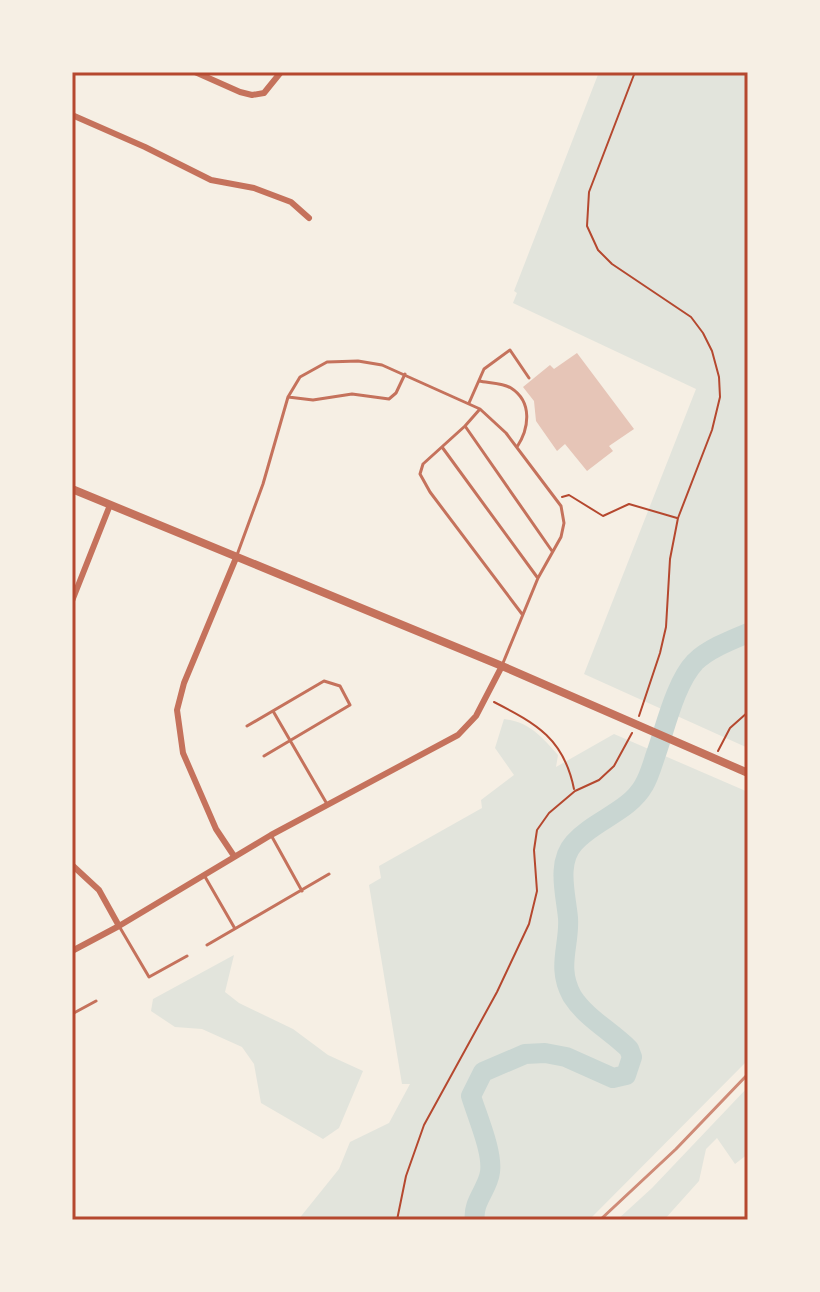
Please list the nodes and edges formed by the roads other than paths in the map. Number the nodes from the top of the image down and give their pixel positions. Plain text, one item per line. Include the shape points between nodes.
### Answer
1 (195, 72) edge
2 (280, 75) edge
3 (72, 115) edge
4 (309, 218) dead end
5 (405, 373) junction
6 (529, 378) dead end
7 (479, 381) junction
8 (288, 397) junction
9 (469, 403) junction
10 (480, 409) junction
11 (465, 426) junction
12 (442, 447) junction
13 (517, 447) junction
14 (72, 489) edge
15 (110, 505) junction
16 (552, 551) junction
17 (236, 558) junction
18 (538, 578) junction
19 (72, 601) edge
20 (522, 614) junction
21 (502, 666) junction
22 (273, 711) junction
23 (247, 726) dead end
24 (290, 741) junction
25 (264, 756) dead end
26 (748, 773) edge
27 (327, 804) junction
28 (271, 835) junction
29 (234, 856) junction
30 (72, 865) edge
31 (329, 874) dead end
32 (204, 875) junction
33 (302, 891) junction
34 (119, 926) junction
35 (234, 927) junction
36 (207, 945) dead end
37 (72, 951) edge
38 (187, 956) dead end
39 (96, 1001) dead end
40 (72, 1014) edge

1 - 2 street via 252,95 264,93
3 - 4 street via 211,180 291,202
5 - 8 lane via 389,399 352,394 313,400
5 - 8 lane via 358,361 327,362 300,377
5 - 9 lane
6 - 7 lane via 510,350 484,369
7 - 9 lane
7 - 13 lane via 509,387 521,397 528,418
8 - 17 lane
9 - 10 lane
10 - 11 lane
10 - 13 lane
11 - 12 lane
11 - 16 lane
12 - 18 lane
12 - 20 lane via 420,474
13 - 16 lane via 557,498 564,523
14 - 15 street
15 - 17 street
15 - 19 street
16 - 18 lane
17 - 21 street
17 - 29 street via 177,710 183,753 216,829
18 - 20 lane
20 - 21 lane
21 - 26 street
21 - 27 street via 476,716 458,735
22 - 23 lane
22 - 24 lane
22 - 24 lane via 324,681 340,686 350,705
24 - 25 lane
24 - 27 lane
27 - 28 street
28 - 29 street
28 - 33 lane
29 - 32 street
30 - 34 street via 99,890
31 - 33 lane
32 - 34 street
32 - 35 lane
33 - 35 lane
34 - 37 street
34 - 38 lane via 149,977
35 - 36 lane
39 - 40 lane

